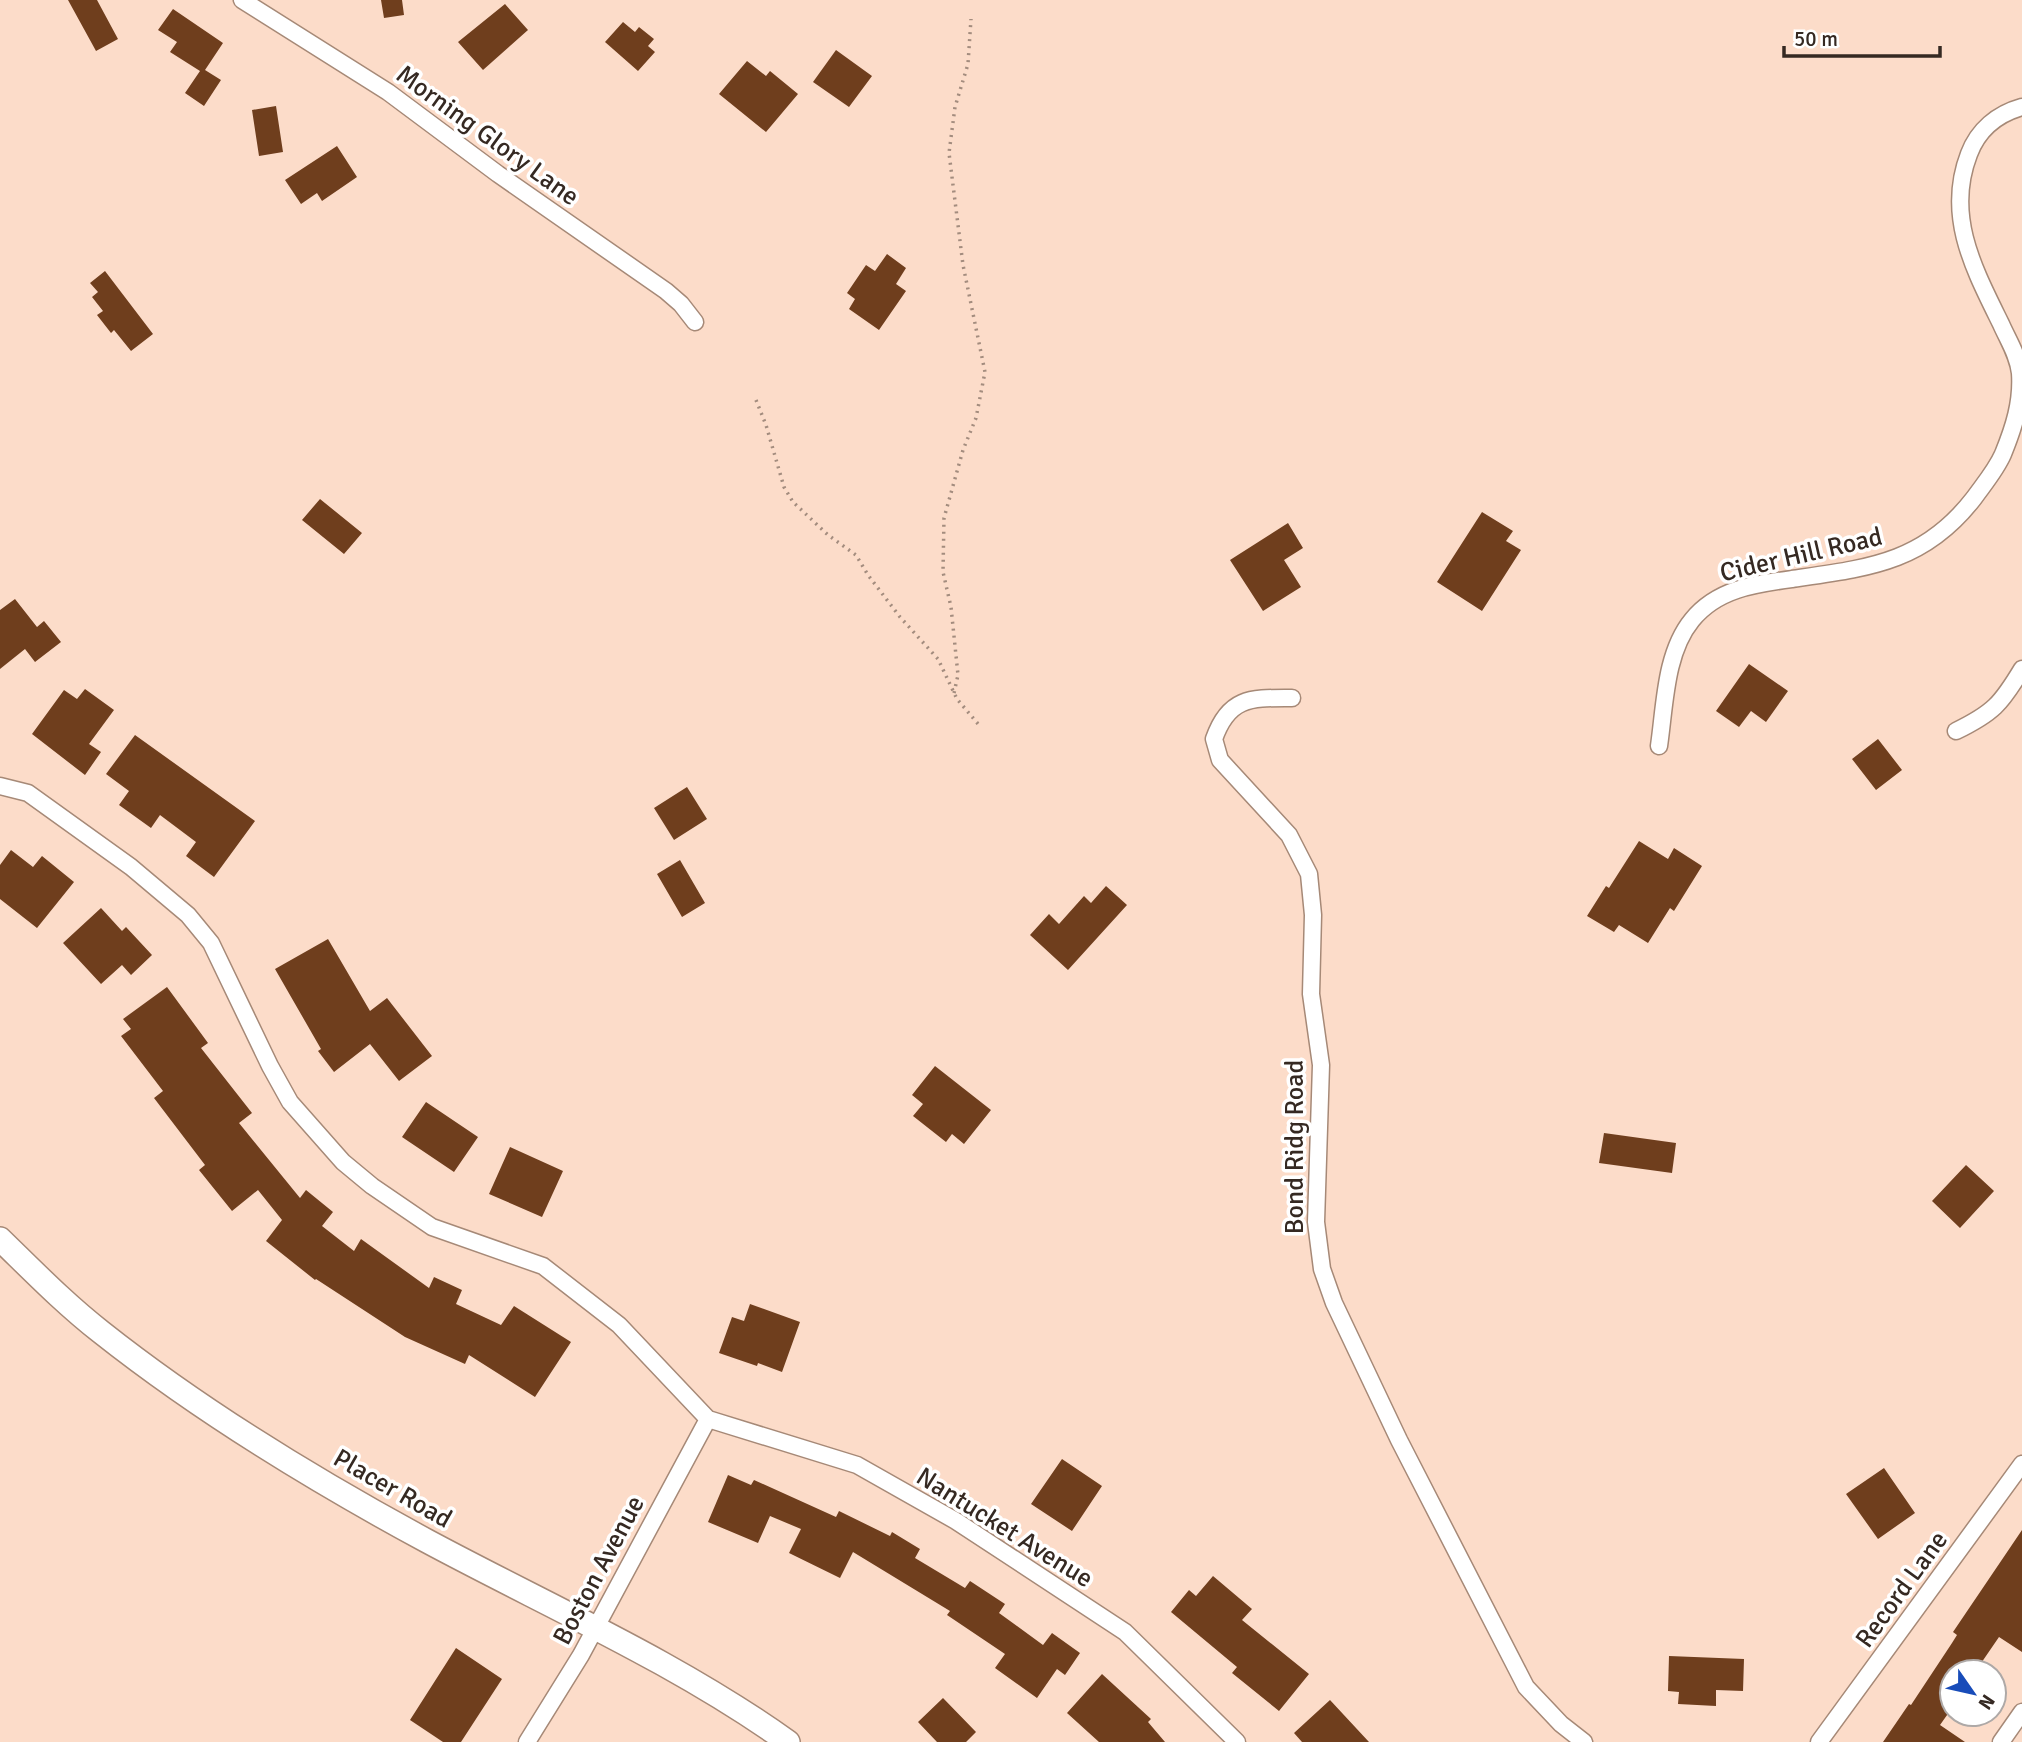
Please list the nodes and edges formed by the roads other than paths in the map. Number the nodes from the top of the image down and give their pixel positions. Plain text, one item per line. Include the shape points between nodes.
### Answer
1 (242, 0) edge
2 (2022, 107) edge
3 (695, 322) dead end
4 (2022, 669) edge
5 (1293, 698) dead end
6 (1956, 731) dead end
7 (1659, 746) dead end
8 (0, 786) edge
9 (0, 1238) edge
10 (708, 1419) junction
11 (2022, 1464) edge
12 (596, 1628) junction
13 (2022, 1712) edge
14 (527, 1742) edge
15 (788, 1742) edge
16 (1237, 1742) edge
17 (1584, 1742) edge
18 (1819, 1742) edge
19 (2001, 1742) edge

1 - 3 street, Morning Glory Lane via 388,92 666,291
2 - 7 street, Cider Hill Road via 1998,117 1975,139 1958,203 1973,266 2020,370 2018,415 2001,458 1953,522 1909,554 1844,572 1762,583 1716,597 1693,618 1676,650
4 - 6 street via 1996,707
5 - 17 street, Bond Ridg Road via 1241,702 1224,714 1214,739 1220,760 1289,835 1309,874 1311,994 1321,1066 1316,1222 1322,1269 1344,1328 1392,1428 1526,1687
8 - 10 street via 29,793 188,915 211,943 290,1102 343,1163 432,1227 543,1266 619,1325
9 - 12 main road, Placer Road via 99,1331 272,1452 425,1540
10 - 12 street, Boston Avenue
10 - 16 street, Nantucket Avenue via 857,1465 956,1521 1125,1632
11 - 18 street, Record Lane
12 - 14 street, Boston Avenue
12 - 15 main road, Placer Road via 710,1690
13 - 19 street

